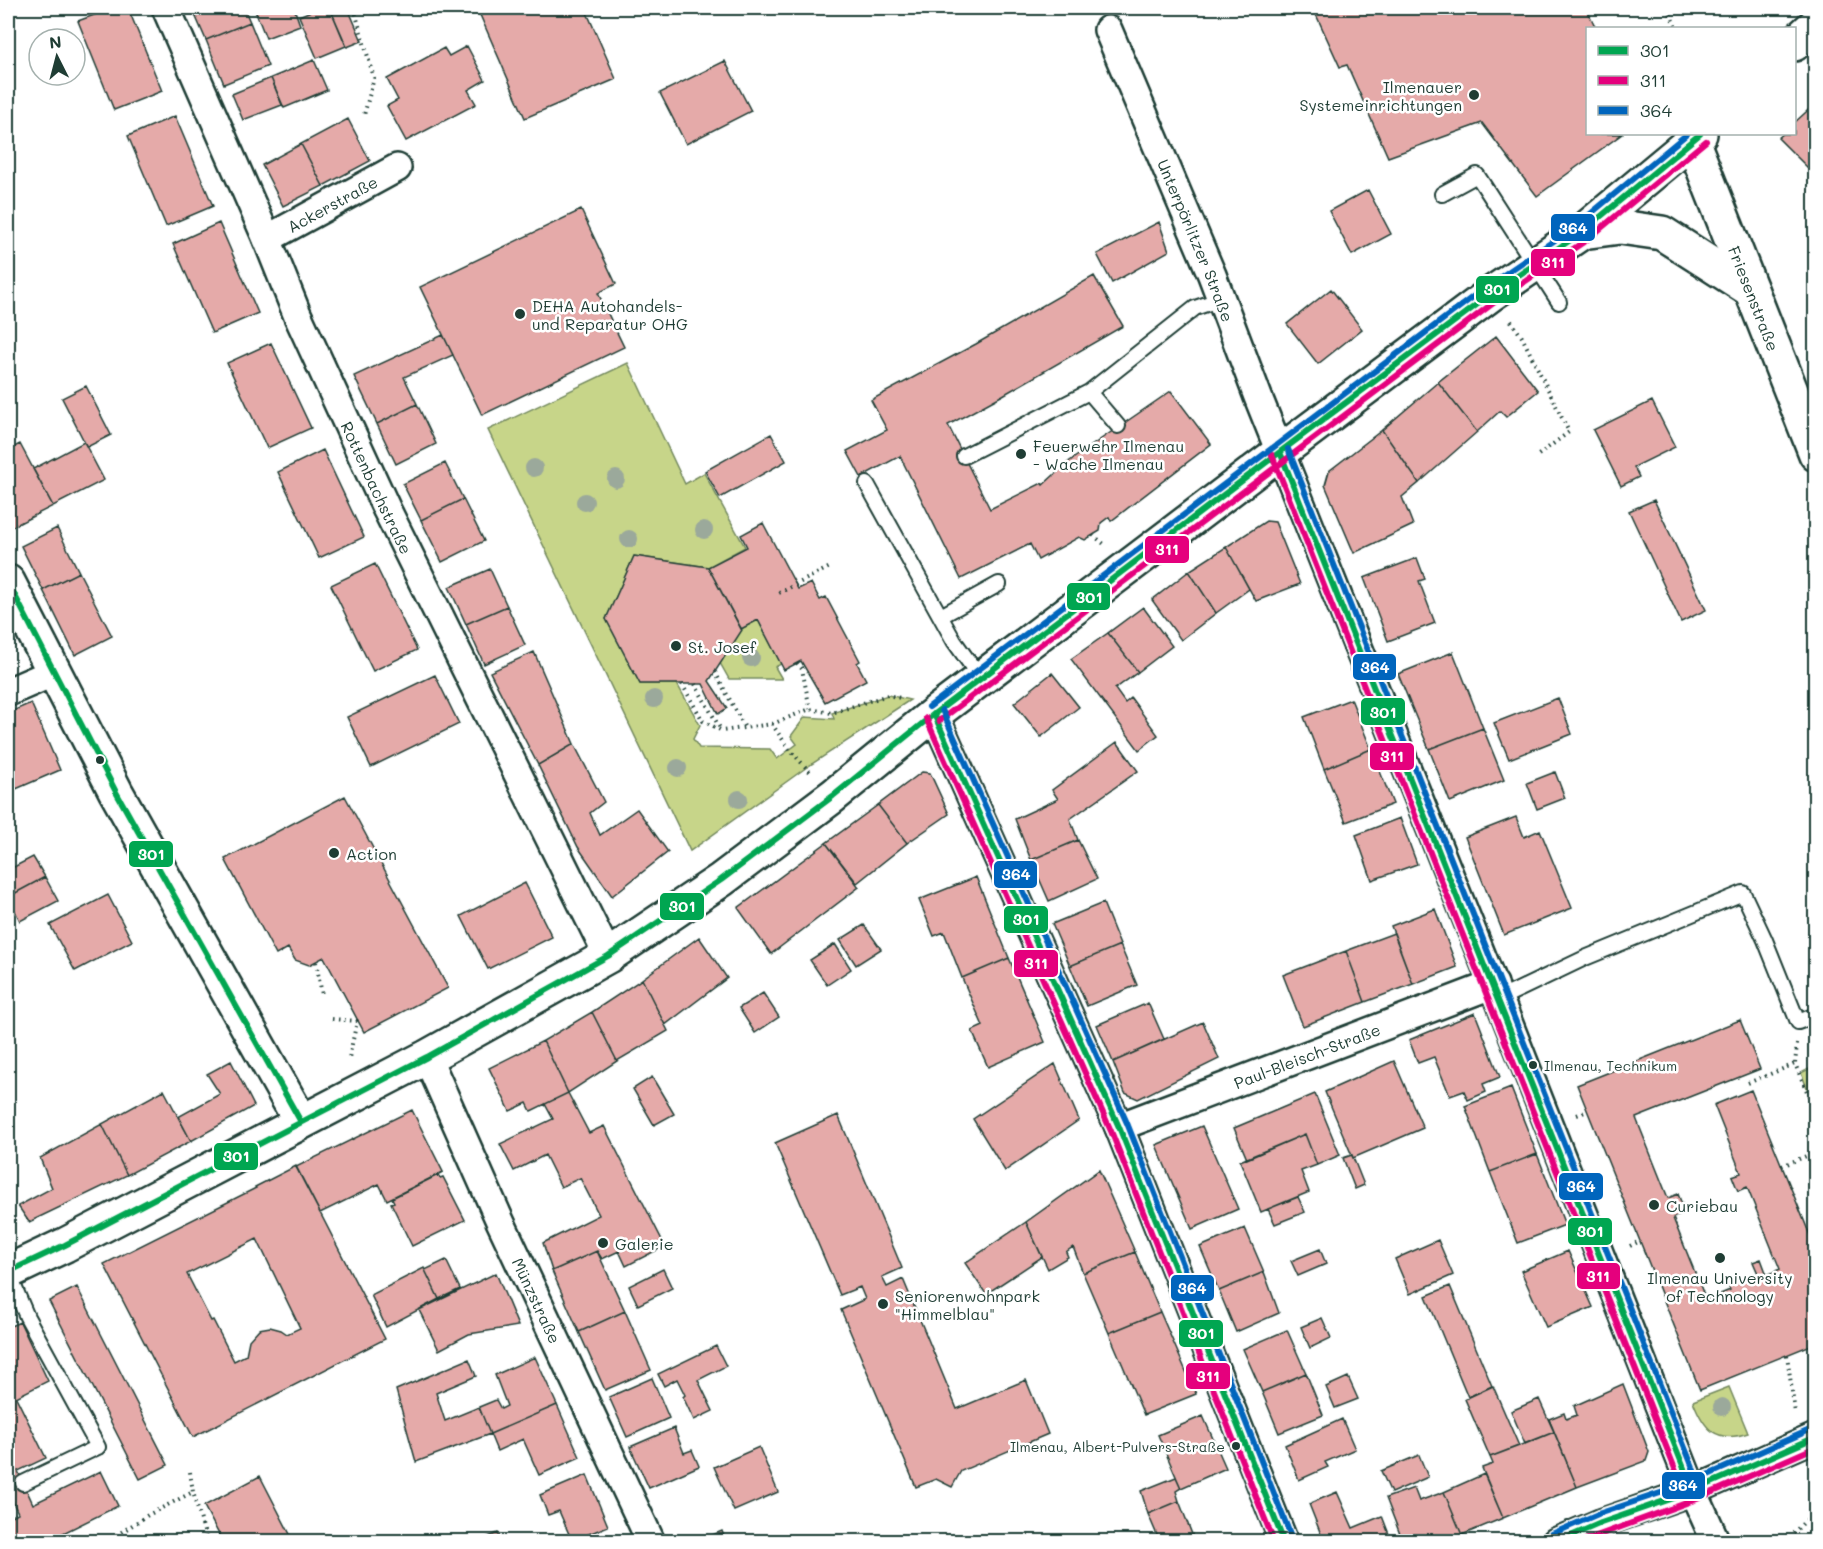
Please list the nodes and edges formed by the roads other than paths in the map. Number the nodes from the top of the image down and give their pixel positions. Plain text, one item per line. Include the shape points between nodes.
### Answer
1 (166, 8) edge
2 (1814, 20) edge
3 (1108, 30) dead end
4 (1796, 42) edge
5 (1696, 137) edge
6 (397, 168) dead end
7 (1442, 194) dead end
8 (1582, 232) junction
9 (267, 238) junction
10 (1535, 263) junction
11 (1751, 291) junction
12 (1221, 299) junction
13 (1559, 302) dead end
14 (1089, 392) junction
15 (1118, 426) dead end
16 (1280, 452) junction
17 (1815, 454) edge
18 (964, 456) dead end
19 (867, 484) dead end
20 (8, 582) edge
21 (999, 584) dead end
22 (941, 616) junction
23 (54, 672) junction
24 (981, 678) junction
25 (8, 692) edge
26 (922, 707) junction
27 (608, 956) junction
28 (1496, 992) junction
29 (1815, 1016) edge
30 (427, 1057) junction
31 (301, 1122) junction
32 (1119, 1127) junction
33 (8, 1272) edge
34 (1815, 1437) edge
35 (23, 1483) dead end
36 (1694, 1491) junction
37 (651, 1542) edge
38 (1284, 1542) edge
39 (1556, 1542) edge
40 (1716, 1542) edge

1 - 9 street, Rottenbachstraße
2 - 4 main road
3 - 12 street, Unterpörlitzer Straße
5 - 8 main road
5 - 11 main road, Friesenstraße
6 - 9 street, Ackerstraße
7 - 10 lane via 1477,175
8 - 10 main road
8 - 11 main road via 1620,227 1662,233
9 - 27 street, Rottenbachstraße via 297,314 387,510
10 - 13 lane
10 - 16 main road
11 - 17 main road, Friesenstraße
12 - 14 lane via 1195,308
12 - 16 street, Unterpörlitzer Straße
14 - 15 lane
14 - 18 lane
16 - 24 main road
16 - 28 street, Unterpörlitzer Straße
19 - 22 lane
20 - 23 main road
21 - 22 lane
22 - 24 lane
23 - 25 street
23 - 31 main road via 116,792
24 - 26 main road
26 - 27 main road via 833,796 721,880
26 - 32 street
27 - 30 main road
28 - 29 lane via 1743,893 1798,1022
28 - 32 street, Paul-Bleisch-Straße
28 - 36 street, Unterpörlitzer Straße
30 - 31 main road
30 - 37 street, Münzstraße
31 - 33 main road
32 - 38 street
33 - 35 lane via 27,1317 98,1447
34 - 36 street
36 - 39 street
36 - 40 street, Unterpörlitzer Straße

